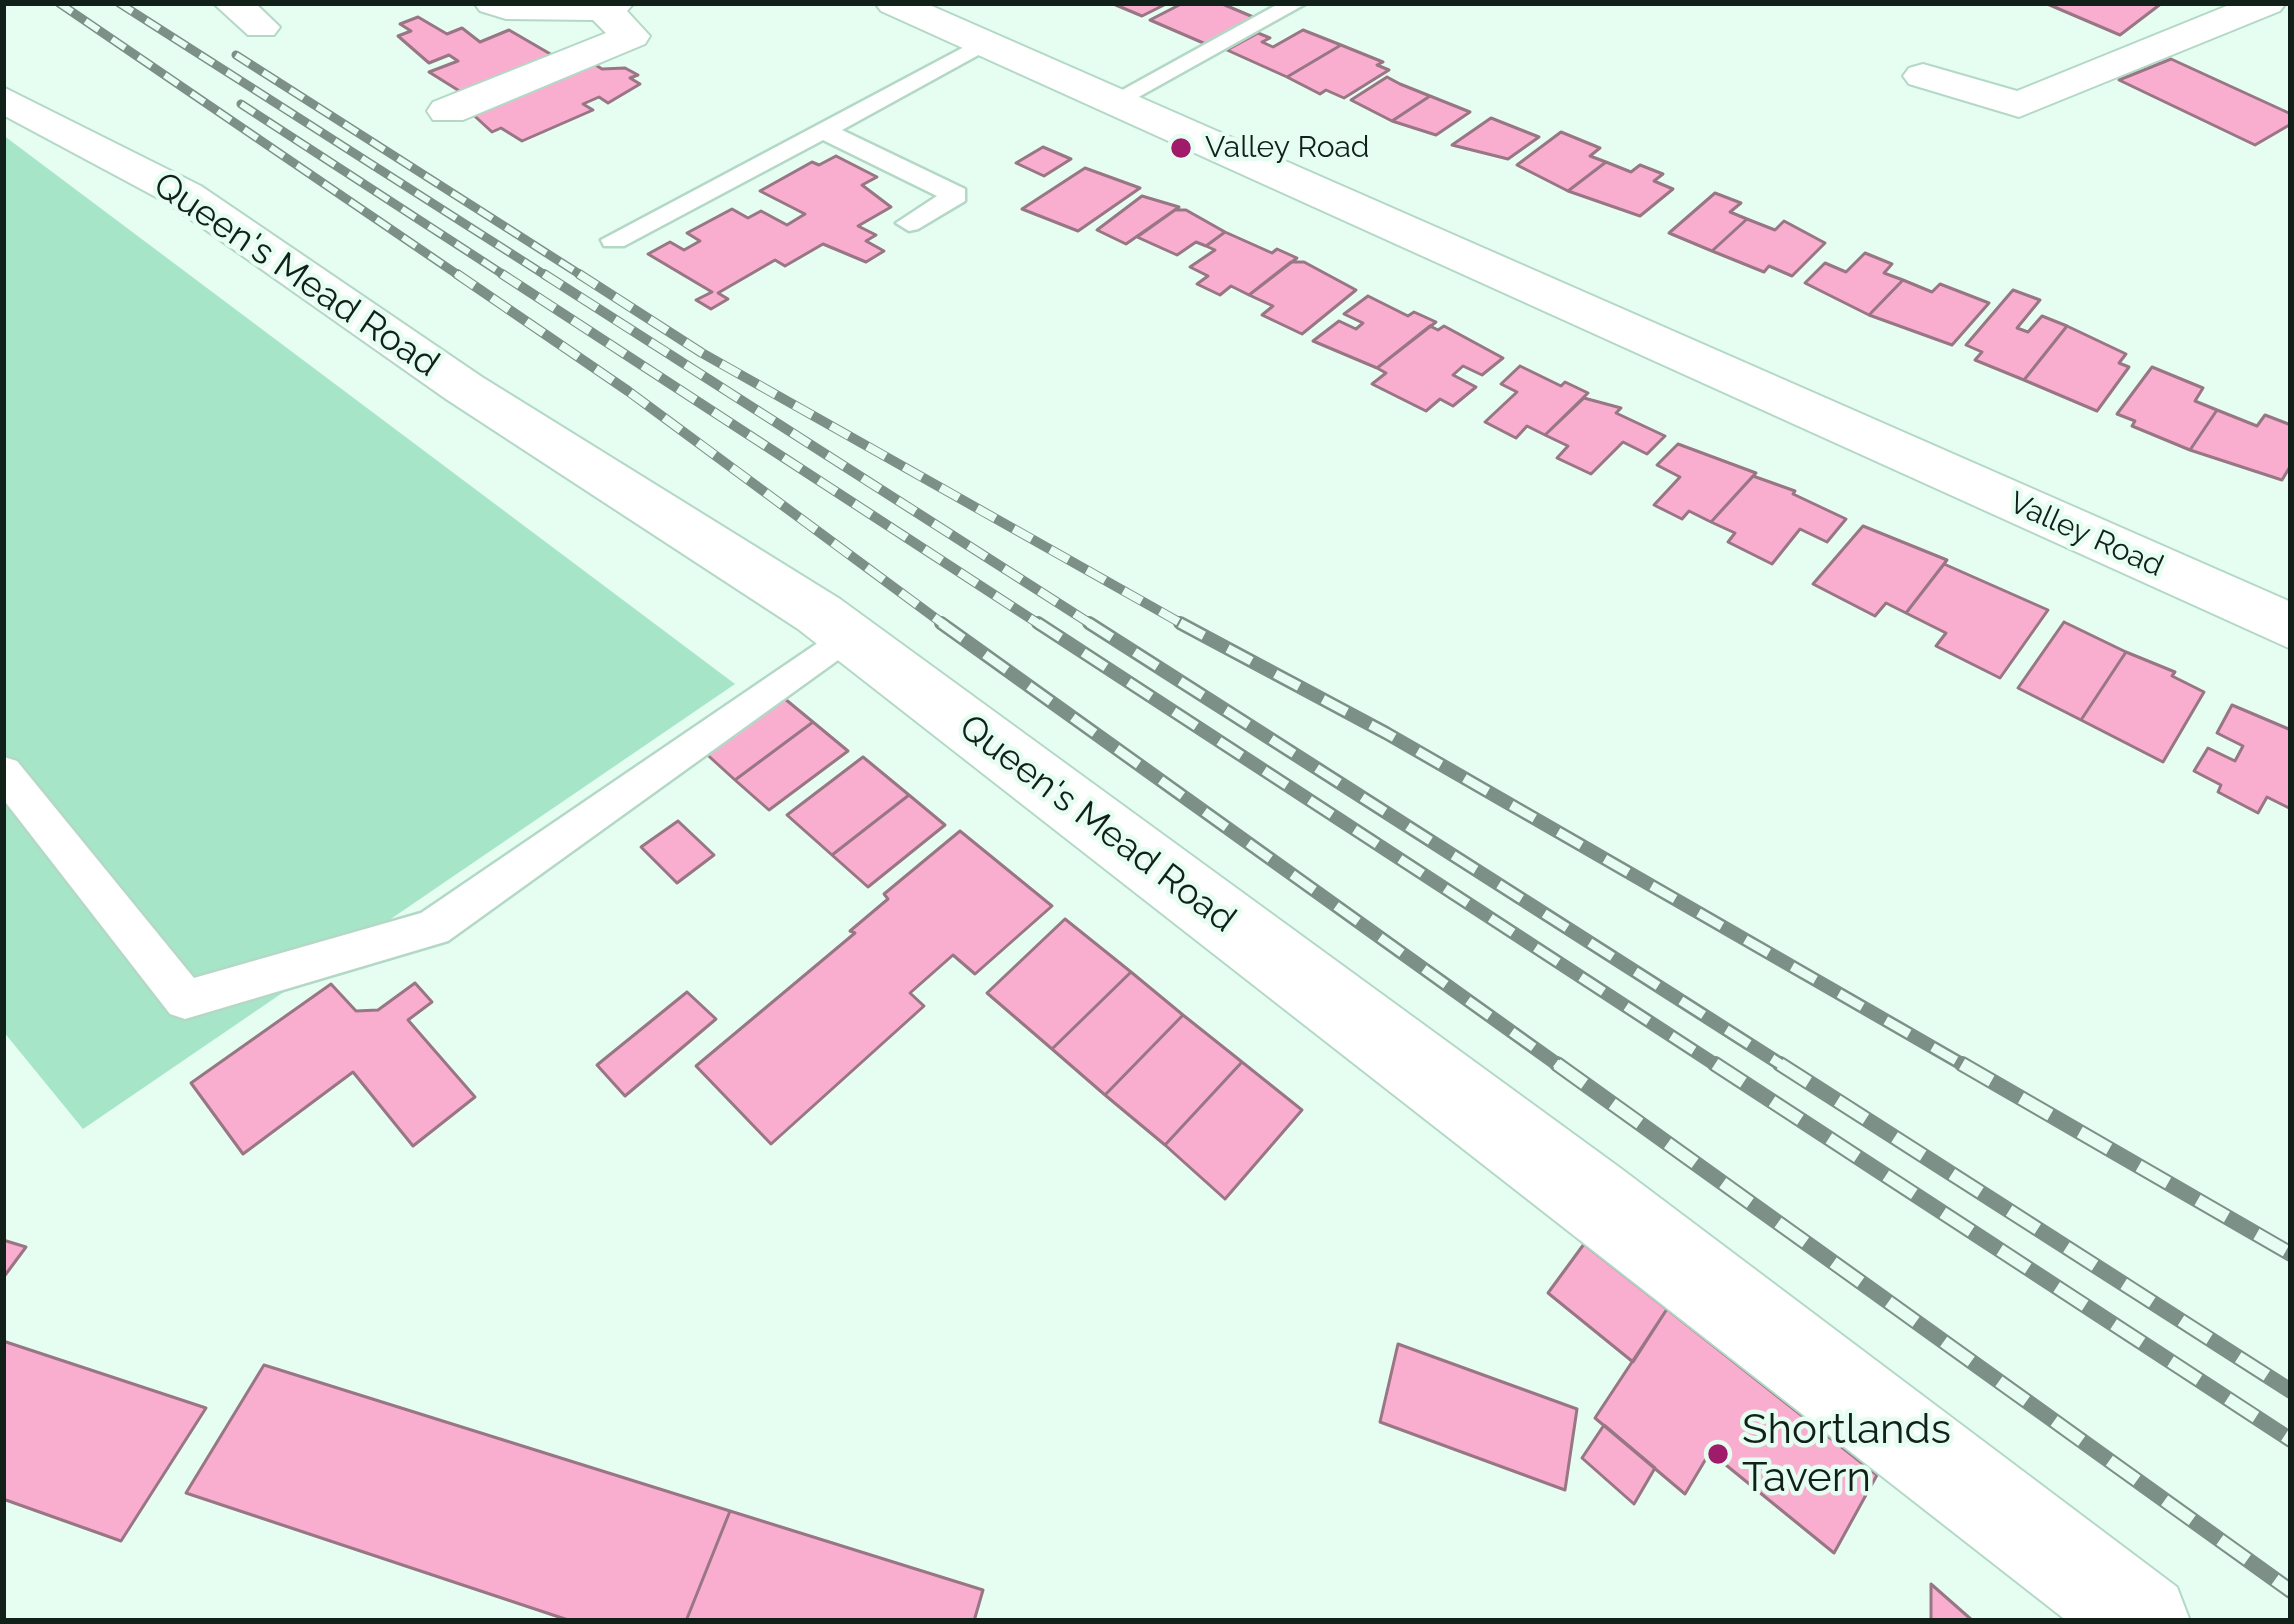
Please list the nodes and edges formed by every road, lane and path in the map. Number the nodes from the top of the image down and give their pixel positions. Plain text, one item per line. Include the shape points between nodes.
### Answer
1 (493, 3) edge
2 (894, 3) edge
3 (1296, 3) edge
4 (2267, 3) edge
5 (609, 6) edge
6 (991, 42) junction
7 (1923, 76) dead end
8 (3, 99) edge
9 (1118, 100) junction
10 (448, 111) dead end
11 (822, 130) junction
12 (909, 223) dead end
13 (614, 240) dead end
14 (2291, 627) edge
15 (848, 636) junction
16 (4, 772) edge
17 (2143, 1621) edge

1 - 5 street
2 - 6 street, Valley Road
3 - 9 lane
4 - 7 street via 2019,105
5 - 10 street via 631,36
6 - 9 street, Valley Road
6 - 11 lane
8 - 15 street, Queen's Mead Road via 185,196
9 - 14 street, Valley Road
11 - 12 lane via 956,195
11 - 13 lane
15 - 16 lane via 433,928 185,1000
15 - 17 street, Queen's Mead Road

